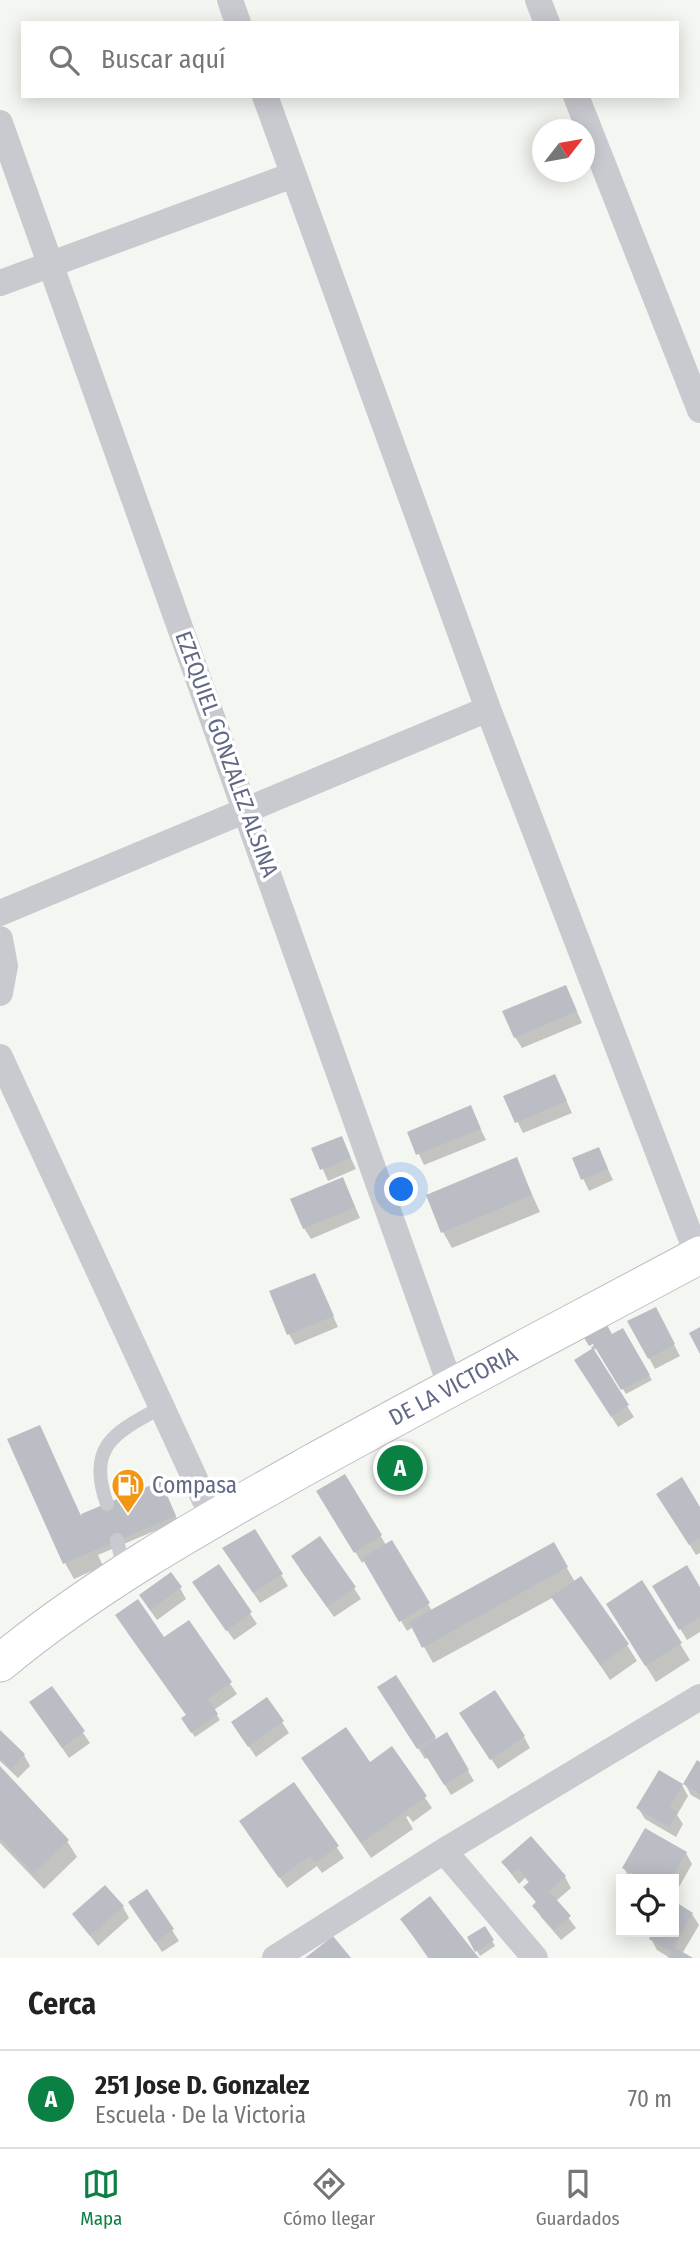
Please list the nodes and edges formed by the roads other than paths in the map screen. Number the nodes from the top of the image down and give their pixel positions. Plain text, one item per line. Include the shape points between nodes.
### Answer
1 (230, 0) edge
2 (538, 0) edge
3 (237, 21) edge
4 (546, 21) edge
5 (266, 98) edge
6 (577, 98) edge
7 (0, 123) edge
8 (293, 175) junction
9 (52, 265) junction
10 (0, 283) edge
11 (700, 410) edge
12 (488, 709) junction
13 (247, 810) junction
14 (0, 913) edge
15 (0, 939) edge
16 (0, 993) edge
17 (0, 1057) edge
18 (699, 1255) edge
19 (451, 1387) junction
20 (162, 1407) junction
21 (107, 1504) dead end
22 (213, 1518) junction
23 (0, 1663) edge
24 (700, 1697) edge
25 (444, 1851) junction
26 (275, 1958) edge
27 (535, 1958) edge

1 - 3 street
2 - 4 street
5 - 8 street
6 - 11 street
7 - 9 street, EZEQUIEL GONZALEZ ALSINA
8 - 9 street
8 - 12 street
9 - 10 street
9 - 13 street, EZEQUIEL GONZALEZ ALSINA
12 - 13 street
12 - 18 street
13 - 14 street
13 - 19 street, EZEQUIEL GONZALEZ ALSINA
15 - 16 street via 5,966
17 - 20 street
18 - 19 main road, DE LA VICTORIA
19 - 22 main road, DE LA VICTORIA
20 - 21 lane via 120,1430 103,1450 100,1484
20 - 22 street
22 - 23 main road, DE LA VICTORIA via 121,1557
24 - 25 street
25 - 26 street
25 - 27 street

